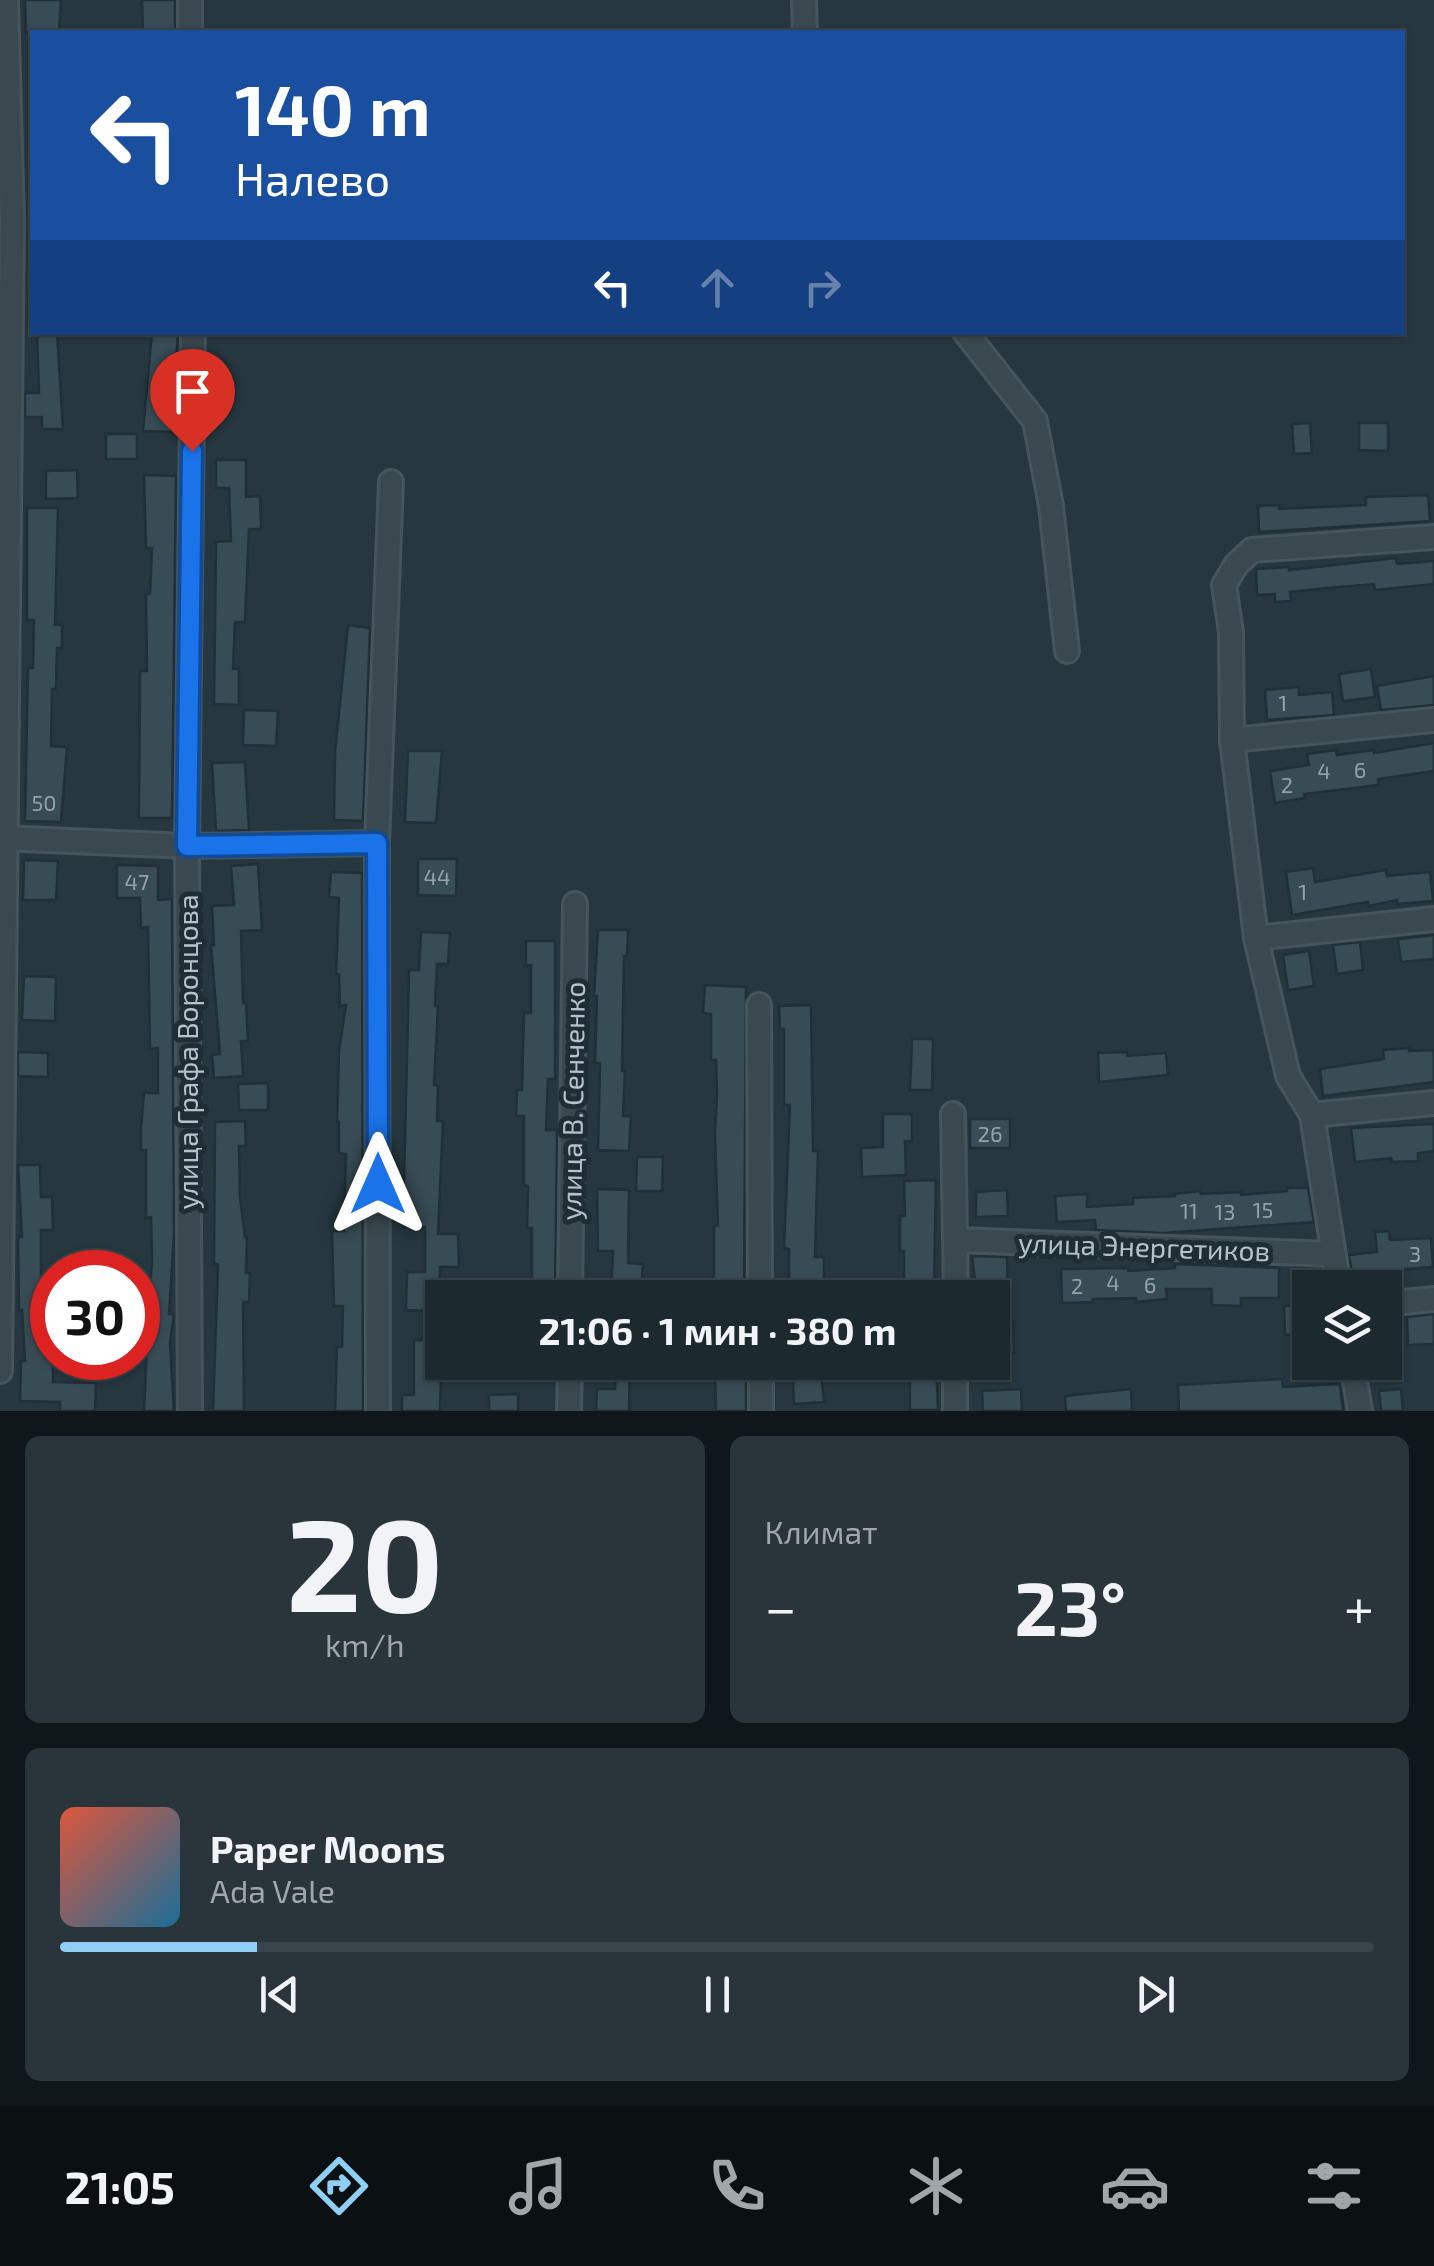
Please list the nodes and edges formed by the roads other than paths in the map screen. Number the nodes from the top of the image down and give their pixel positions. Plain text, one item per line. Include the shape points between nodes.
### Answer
1 (6, 0) edge
2 (190, 0) edge
3 (804, 0) edge
4 (190, 30) edge
5 (804, 30) edge
6 (15, 220) edge
7 (193, 335) edge
8 (967, 335) edge
9 (391, 482) dead end
10 (1434, 537) edge
11 (1067, 652) dead end
12 (1434, 720) edge
13 (1232, 740) junction
14 (2, 838) edge
15 (377, 843) junction
16 (187, 846) junction
17 (574, 904) dead end
18 (1434, 919) edge
19 (1256, 938) junction
20 (759, 1005) dead end
21 (1434, 1103) edge
22 (954, 1114) dead end
23 (1312, 1115) junction
24 (956, 1240) junction
25 (1333, 1254) junction
26 (1336, 1270) edge
27 (570, 1280) edge
28 (760, 1280) edge
29 (956, 1280) edge
30 (1434, 1299) edge
31 (1402, 1302) edge
32 (0, 1371) edge
33 (570, 1380) edge
34 (761, 1380) edge
35 (955, 1380) edge
36 (1355, 1380) edge
37 (190, 1411) edge
38 (378, 1411) edge
39 (569, 1411) edge
40 (761, 1411) edge
41 (955, 1411) edge
42 (1360, 1411) edge

1 - 6 street
2 - 4 street
3 - 5 street
6 - 14 street
7 - 16 street, улица Графа Воронцова
8 - 11 street via 1036,422
9 - 15 street
10 - 13 street via 1252,550 1236,565 1224,585
12 - 13 street
13 - 19 street
14 - 16 street
14 - 32 street
15 - 16 street
15 - 38 street
16 - 37 street, улица Графа Воронцова
17 - 27 street, улица В. Сенченко
18 - 19 street
19 - 23 street via 1288,1076
20 - 28 street
21 - 23 street
22 - 24 street
23 - 25 street
24 - 25 street, улица Энергетиков
24 - 29 street
25 - 26 street
30 - 31 street
33 - 39 street
34 - 40 street
35 - 41 street
36 - 42 street

